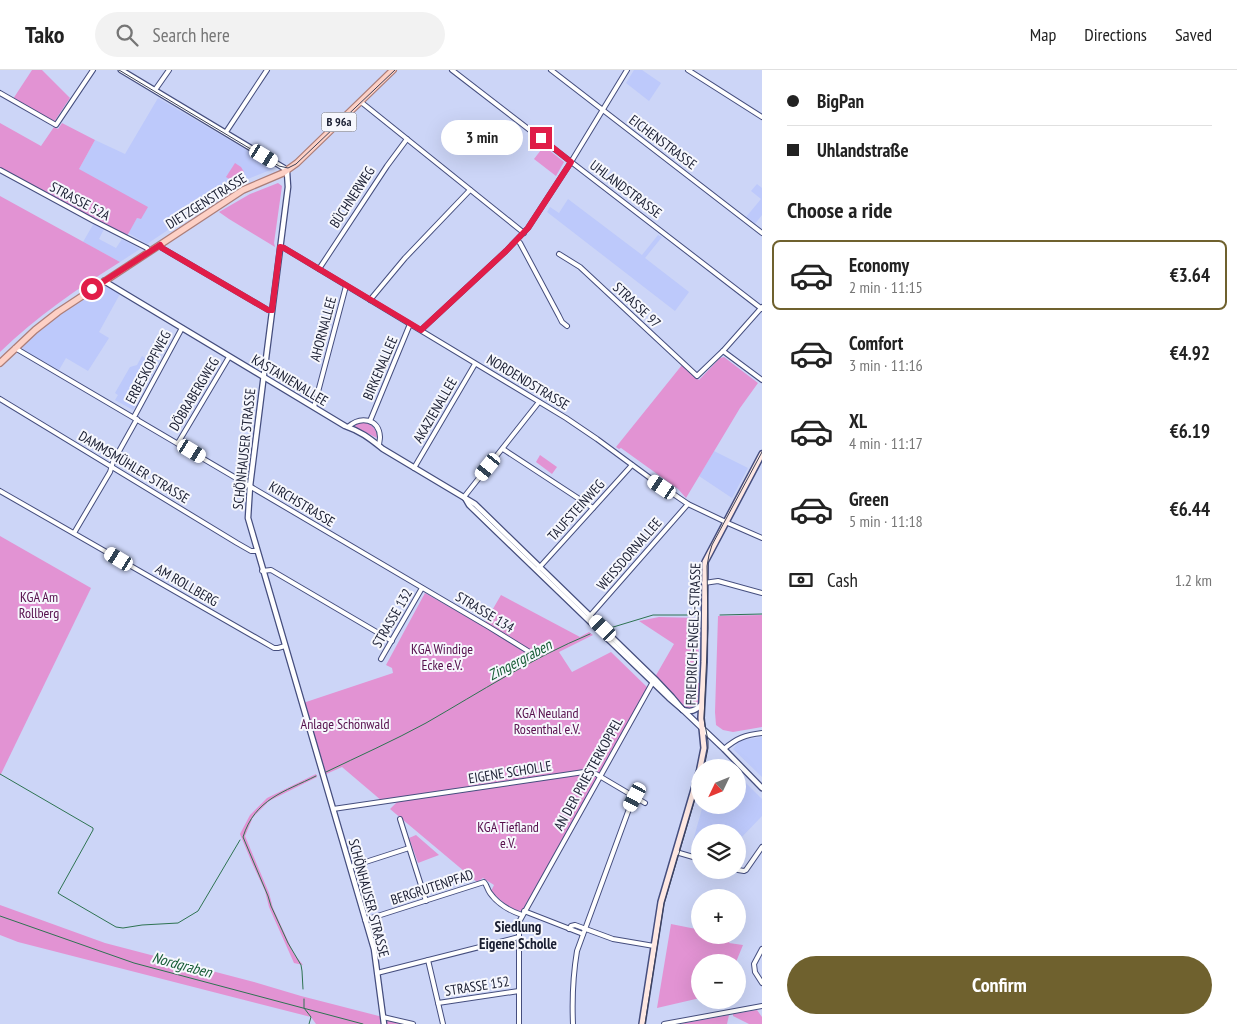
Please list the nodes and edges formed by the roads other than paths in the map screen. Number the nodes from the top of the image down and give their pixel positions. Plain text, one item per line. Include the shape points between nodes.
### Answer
1 (93, 70) edge
2 (122, 70) edge
3 (169, 70) edge
4 (267, 70) edge
5 (393, 70) edge
6 (452, 70) edge
7 (551, 70) edge
8 (627, 70) edge
9 (688, 70) edge
10 (155, 90) junction
11 (0, 93) edge
12 (361, 102) junction
13 (602, 110) junction
14 (762, 117) edge
15 (226, 132) junction
16 (407, 140) junction
17 (571, 162) junction
18 (0, 170) edge
19 (287, 171) junction
20 (470, 190) junction
21 (762, 232) edge
22 (524, 233) junction
23 (517, 240) junction
24 (160, 245) junction
25 (280, 247) junction
26 (149, 252) junction
27 (558, 254) dead end
28 (319, 269) junction
29 (104, 281) junction
30 (346, 286) junction
31 (370, 300) junction
32 (762, 308) edge
33 (272, 310) junction
34 (410, 324) junction
35 (567, 326) dead end
36 (182, 328) junction
37 (421, 330) junction
38 (16, 348) junction
39 (722, 352) junction
40 (229, 358) junction
41 (0, 363) edge
42 (475, 364) junction
43 (263, 377) junction
44 (762, 380) edge
45 (0, 399) edge
46 (539, 402) junction
47 (314, 407) junction
48 (135, 418) junction
49 (370, 421) junction
50 (348, 427) junction
51 (178, 443) junction
52 (379, 446) junction
53 (503, 449) junction
54 (762, 454) edge
55 (632, 465) junction
56 (111, 467) junction
57 (414, 468) junction
58 (250, 486) junction
59 (0, 491) edge
60 (464, 497) junction
61 (688, 504) junction
62 (593, 508) junction
63 (726, 522) junction
64 (74, 533) junction
65 (762, 538) edge
66 (257, 551) junction
67 (538, 568) junction
68 (262, 571) junction
69 (704, 583) junction
70 (422, 588) junction
71 (762, 593) edge
72 (589, 617) junction
73 (392, 641) junction
74 (285, 646) junction
75 (536, 656) dead end
76 (381, 659) dead end
77 (654, 680) junction
78 (701, 705) junction
79 (682, 709) junction
80 (702, 729) junction
81 (762, 733) edge
82 (724, 749) junction
83 (702, 759) edge
84 (600, 777) junction
85 (762, 788) edge
86 (635, 797) junction
87 (691, 800) edge
88 (645, 802) dead end
89 (333, 809) junction
90 (400, 819) dead end
91 (762, 847) edge
92 (409, 848) junction
93 (676, 852) junction
94 (691, 856) edge
95 (350, 868) junction
96 (746, 870) edge
97 (426, 901) junction
98 (523, 913) junction
99 (366, 920) junction
100 (569, 929) junction
101 (585, 929) junction
102 (583, 934) junction
103 (519, 937) junction
104 (654, 946) junction
105 (762, 949) edge
106 (428, 960) junction
107 (377, 973) junction
108 (762, 983) edge
109 (519, 991) junction
110 (438, 1003) junction
111 (762, 1006) edge
112 (383, 1017) junction
113 (384, 1024) edge
114 (413, 1024) edge
115 (443, 1024) edge
116 (519, 1024) edge
117 (573, 1024) edge
118 (642, 1024) edge
119 (664, 1024) edge

1 - 11 street via 56,125
2 - 10 street
3 - 10 street
4 - 15 street
5 - 12 main road, DIETZGENSTRASSE / B 96a
6 - 17 street, UHLANDSTRASSE
7 - 13 street, EICHENSTRASSE
8 - 13 street
9 - 14 street
10 - 15 street
12 - 16 street
12 - 19 main road, DIETZGENSTRASSE / B 96a
13 - 17 street
13 - 21 street, EICHENSTRASSE
15 - 19 street
16 - 20 street
16 - 28 street, BÜCHNERWEG via 386,166
17 - 22 street
17 - 32 street, UHLANDSTRASSE
18 - 26 street, STRASSE 52A via 147,248
19 - 24 main road, DIETZGENSTRASSE / B 96a via 246,189
19 - 25 street, SCHÖNHAUSER STRASSE
20 - 22 street
20 - 31 street
22 - 23 street
23 - 35 street
23 - 37 street
24 - 26 main road, DIETZGENSTRASSE / B 96a
24 - 33 street
25 - 28 street, NORDENDSTRASSE
25 - 33 street, SCHÖNHAUSER STRASSE
26 - 29 main road, DIETZGENSTRASSE / B 96a
27 - 39 street, STRASSE 97 via 580,267 697,376
28 - 30 street, NORDENDSTRASSE
29 - 36 street, KASTANIENALLEE
29 - 38 main road, DIETZGENSTRASSE / B 96a via 52,315
30 - 31 street, NORDENDSTRASSE
30 - 47 street, AHORNALLEE
31 - 34 street, NORDENDSTRASSE
32 - 39 street
33 - 43 street, SCHÖNHAUSER STRASSE
34 - 37 street, NORDENDSTRASSE
34 - 49 street, BIRKENALLEE
36 - 40 street, KASTANIENALLEE
36 - 48 street, ERBESKOPFWEG
37 - 42 street, NORDENDSTRASSE
38 - 41 main road, DIETZGENSTRASSE / B 96a
38 - 48 street, KIRCHSTRASSE
39 - 44 street
40 - 43 street, KASTANIENALLEE
40 - 51 street, DÖBRABERGWEG
42 - 46 street, NORDENDSTRASSE
42 - 57 street, AKAZIENALLEE
43 - 47 street, KASTANIENALLEE
43 - 58 street, SCHÖNHAUSER STRASSE
45 - 56 street, DAMMSMÜHLER STRASSE
46 - 53 street
46 - 55 street, NORDENDSTRASSE
47 - 50 street, KASTANIENALLEE
48 - 51 street, KIRCHSTRASSE
48 - 56 street, ERBESKOPFWEG
49 - 50 street, BIRKENALLEE via 358,421
49 - 52 street, BIRKENALLEE via 379,432
50 - 52 street, KASTANIENALLEE
51 - 58 street, KIRCHSTRASSE
52 - 57 street, KASTANIENALLEE
53 - 60 street
53 - 62 street
54 - 63 main road, FRIEDRICH-ENGELS-STRASSE
55 - 61 street, NORDENDSTRASSE
55 - 62 street, TAUFSTEINWEG
56 - 64 street, ERBESKOPFWEG
56 - 66 street, DAMMSMÜHLER STRASSE via 236,543
57 - 60 street, KASTANIENALLEE
58 - 66 street, SCHÖNHAUSER STRASSE via 248,518
58 - 70 street, KIRCHSTRASSE
59 - 64 street, AM ROLLBERG
60 - 67 street, KASTANIENALLEE via 475,504
61 - 63 street, NORDENDSTRASSE
61 - 72 street, WEISSDORNALLEE
62 - 67 street, TAUFSTEINWEG
63 - 65 street, NORDENDSTRASSE
63 - 69 main road, FRIEDRICH-ENGELS-STRASSE via 706,560
64 - 74 street, AM ROLLBERG via 274,648
66 - 68 street, SCHÖNHAUSER STRASSE
67 - 72 street, KASTANIENALLEE
68 - 73 street via 271,570
68 - 74 street, SCHÖNHAUSER STRASSE
69 - 71 street via 718,581
69 - 78 main road, FRIEDRICH-ENGELS-STRASSE
70 - 73 street, STRASSE 132
70 - 75 street, STRASSE 134
72 - 77 street, KASTANIENALLEE
73 - 76 street, STRASSE 132
74 - 89 street, SCHÖNHAUSER STRASSE
77 - 79 street, KASTANIENALLEE
77 - 84 street, AN DER PRIESTERKOPPEL
78 - 79 street via 692,711
78 - 80 main road, FRIEDRICH-ENGELS-STRASSE
79 - 80 street, KASTANIENALLEE
80 - 82 street, KASTANIENALLEE
80 - 83 main road, FRIEDRICH-ENGELS-STRASSE
81 - 82 street via 738,738
82 - 85 street, KASTANIENALLEE
84 - 86 street, EIGENE SCHOLLE
84 - 89 street, EIGENE SCHOLLE via 584,772
84 - 98 street, AN DER PRIESTERKOPPEL
86 - 88 street, EIGENE SCHOLLE
86 - 101 street
87 - 93 main road, FRIEDRICH-ENGELS-STRASSE
89 - 95 street, SCHÖNHAUSER STRASSE
90 - 92 street
91 - 96 street
92 - 95 street
92 - 97 street
93 - 94 street
93 - 104 main road, FRIEDRICH-ENGELS-STRASSE via 661,902
95 - 99 street, SCHÖNHAUSER STRASSE
97 - 98 street, BERGRUTENPFAD via 484,882 489,892 506,907
97 - 99 street, BERGRUTENPFAD
98 - 100 street
98 - 103 street, AN DER PRIESTERKOPPEL
99 - 107 street, SCHÖNHAUSER STRASSE
100 - 101 street via 575,925
100 - 102 street
101 - 102 street
101 - 104 street via 613,939
102 - 117 street via 574,972
103 - 106 street
103 - 109 street, AN DER PRIESTERKOPPEL
104 - 118 main road, FRIEDRICH-ENGELS-STRASSE
105 - 108 street via 754,964
106 - 107 street
106 - 110 street, STRASSE 152
107 - 112 street, SCHÖNHAUSER STRASSE
109 - 110 street, STRASSE 152
109 - 116 street, AN DER PRIESTERKOPPEL
110 - 115 street, STRASSE 152
111 - 119 street
112 - 113 street, SCHÖNHAUSER STRASSE
112 - 114 street

